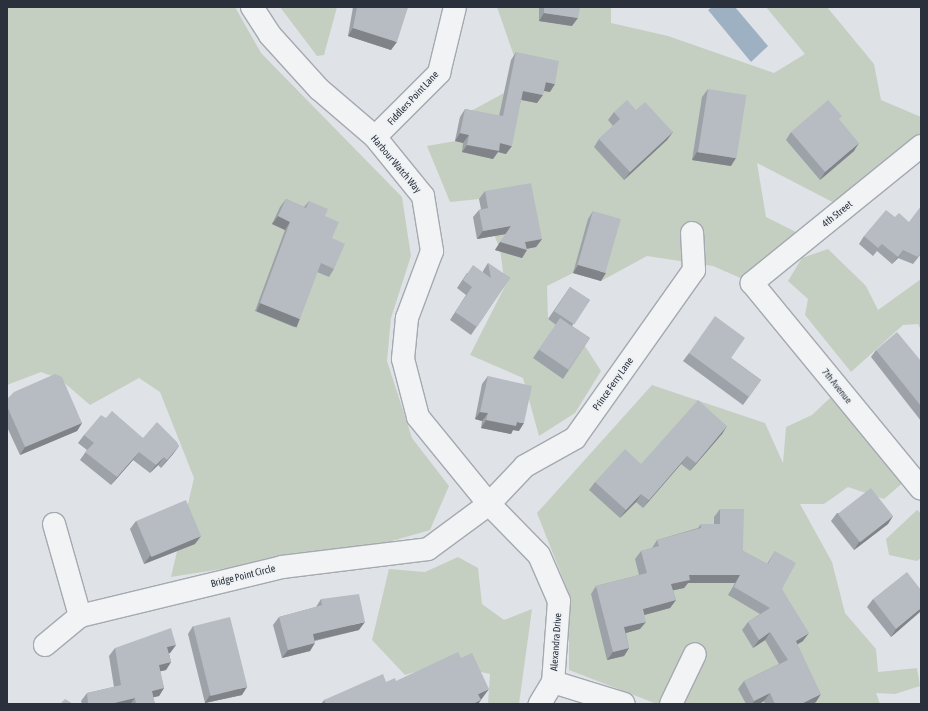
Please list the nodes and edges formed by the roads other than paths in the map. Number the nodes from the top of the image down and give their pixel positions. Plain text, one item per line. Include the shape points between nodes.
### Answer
1 (252, 7) edge
2 (456, 7) edge
3 (375, 137) junction
4 (921, 146) edge
5 (692, 233) dead end
6 (752, 283) joint
7 (921, 489) edge
8 (489, 504) junction
9 (54, 524) dead end
10 (80, 616) junction
11 (45, 645) dead end
12 (695, 654) dead end
13 (552, 682) junction
14 (540, 704) edge
15 (624, 704) edge
16 (671, 704) edge

1 - 3 street, Harbour Watch Way via 270,35 319,89
2 - 3 street, Fiddlers Point Lane via 439,73
3 - 8 street, Harbour Watch Way via 423,196 432,247 407,318 403,359 418,417
4 - 6 street, 4th Street
5 - 8 street, Prince Ferry Lane via 694,270 576,438 525,466
6 - 7 street, 7th Avenue
8 - 10 street, Bridge Point Circle via 428,549 282,567
8 - 13 street, Alexandra Drive via 539,555 559,601
9 - 10 street
10 - 11 street
12 - 16 street
13 - 14 street, Alexandra Drive
13 - 15 street

